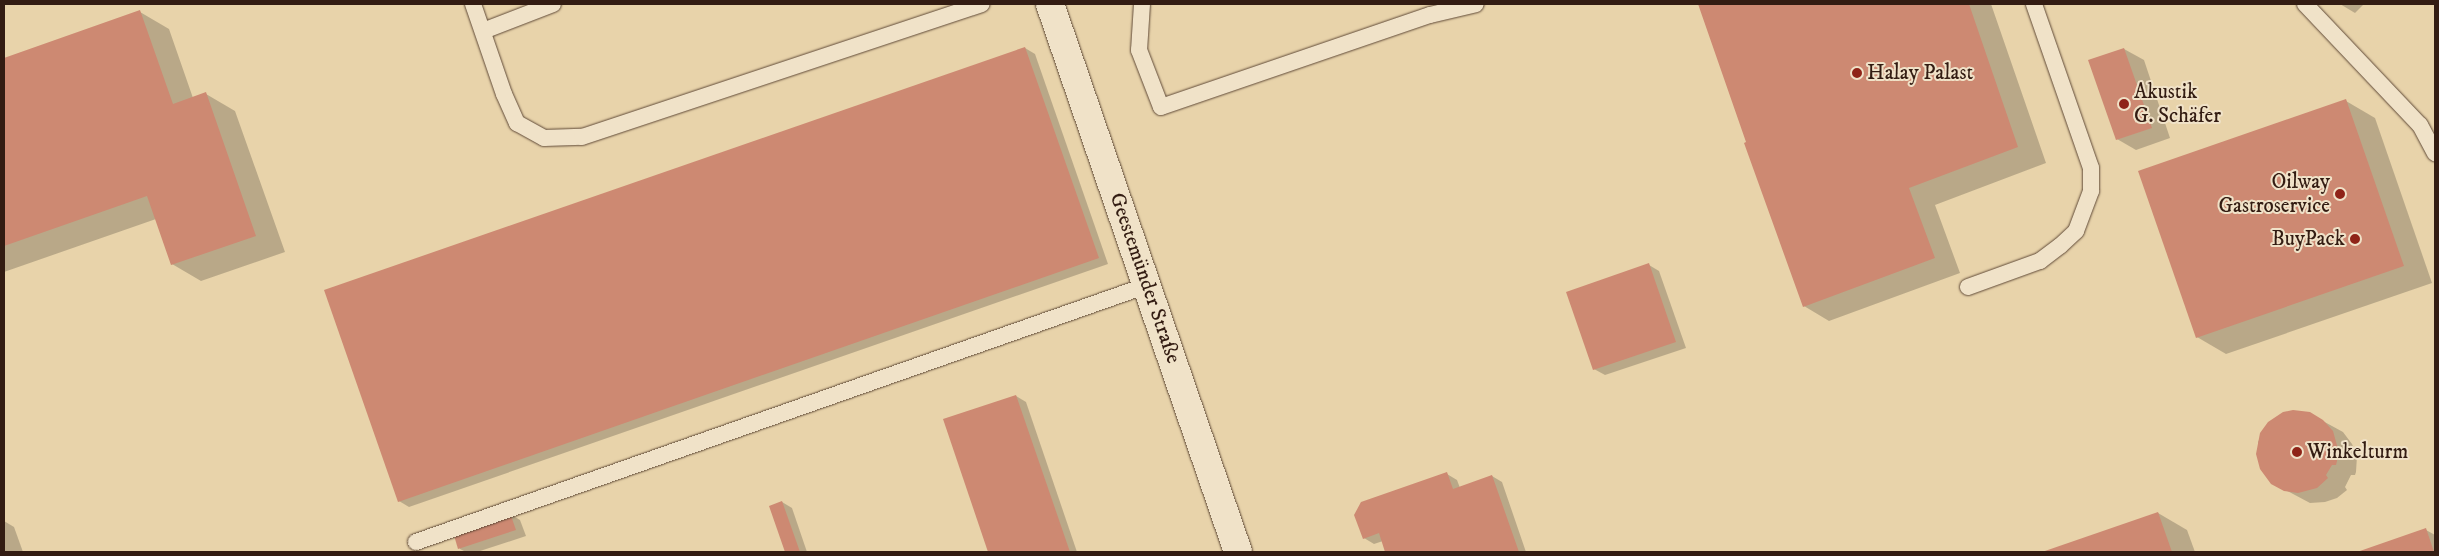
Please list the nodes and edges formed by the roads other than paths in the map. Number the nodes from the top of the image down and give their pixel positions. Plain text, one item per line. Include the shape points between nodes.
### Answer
1 (473, 4) edge
2 (553, 4) edge
3 (981, 4) edge
4 (1050, 4) edge
5 (1142, 4) edge
6 (1476, 4) edge
7 (2034, 4) edge
8 (2305, 4) edge
9 (483, 31) junction
10 (2435, 154) edge
11 (1148, 285) junction
12 (1968, 287) dead end
13 (416, 542) dead end
14 (1238, 552) edge

1 - 9 lane
2 - 9 lane
3 - 9 lane via 582,137 544,138 517,123
4 - 11 street, Geestemünder Straße
5 - 6 lane via 1139,50 1161,107 1430,15
7 - 12 lane via 2091,168 2091,191 2076,230 2060,246 2040,261
8 - 10 lane via 2420,125
11 - 13 lane
11 - 14 street, Geestemünder Straße

